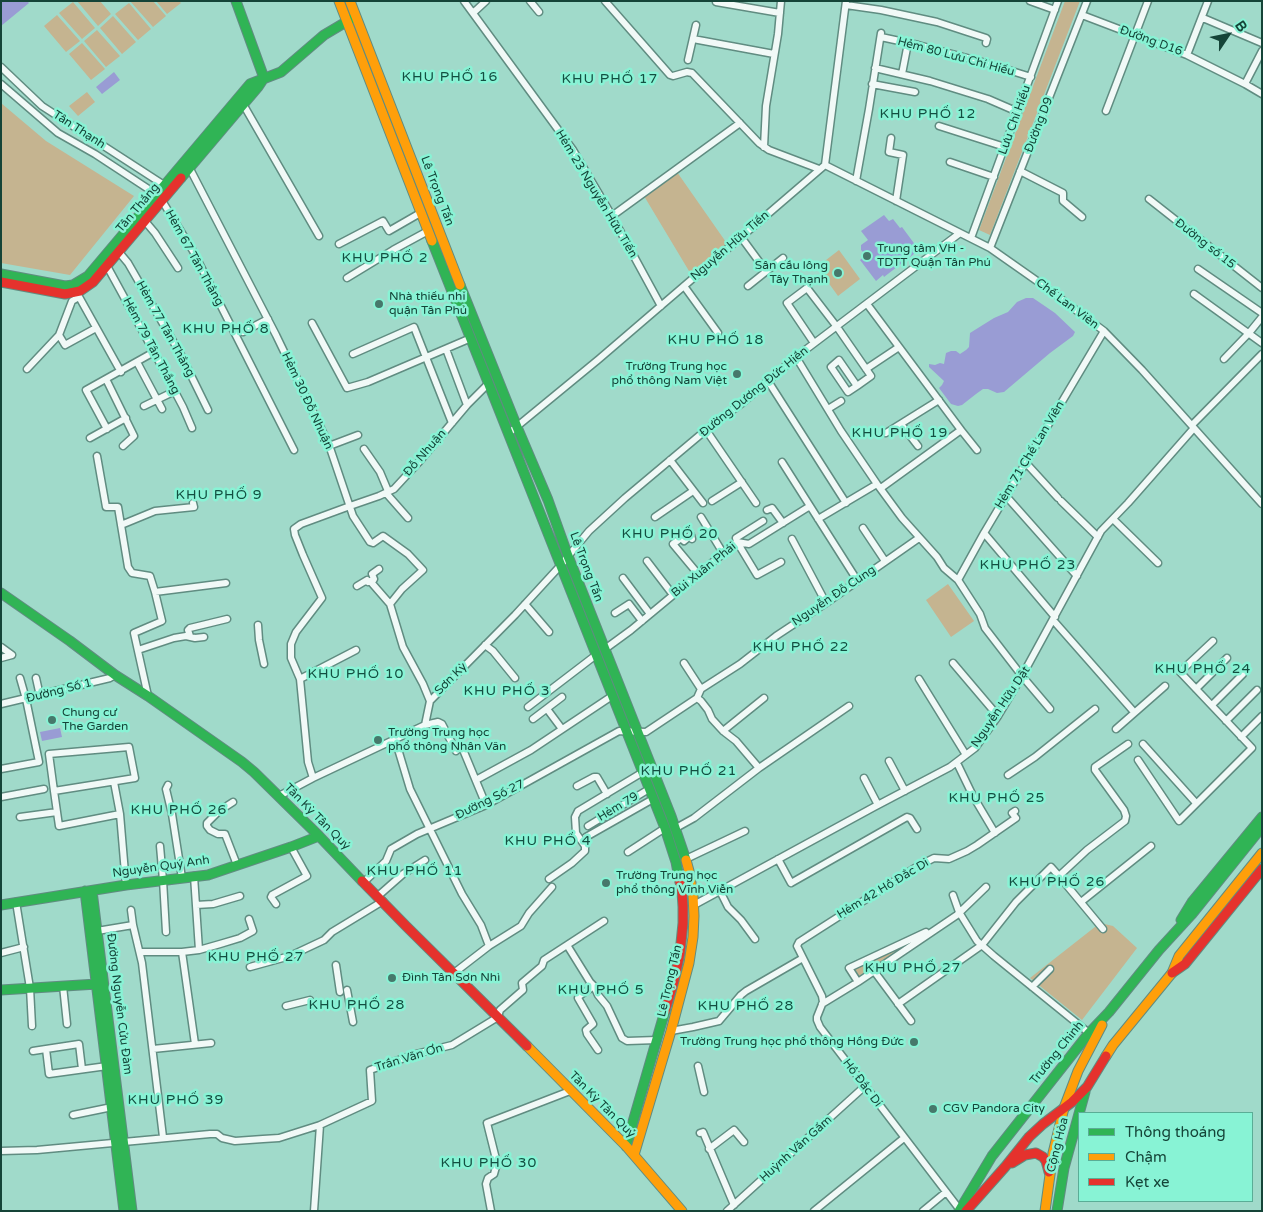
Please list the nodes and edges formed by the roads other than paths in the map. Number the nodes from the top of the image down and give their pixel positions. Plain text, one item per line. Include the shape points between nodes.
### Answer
1 (236, 1) edge
2 (339, 1) edge
3 (350, 1) edge
4 (464, 1) edge
5 (486, 1) edge
6 (530, 1) edge
7 (605, 1) edge
8 (781, 1) edge
9 (1030, 1) edge
10 (1058, 1) edge
11 (1087, 1) edge
12 (1148, 1) edge
13 (1208, 1) edge
14 (716, 2) edge
15 (846, 3) edge
16 (1055, 10) junction
17 (539, 12) dead end
18 (473, 13) junction
19 (780, 13) junction
20 (1082, 15) junction
21 (356, 17) junction
22 (1203, 18) junction
23 (347, 22) junction
24 (696, 25) dead end
25 (1135, 36) junction
26 (693, 39) junction
27 (908, 43) junction
28 (986, 43) dead end
29 (1262, 43) edge
30 (1262, 52) edge
31 (774, 54) junction
32 (1187, 55) junction
33 (688, 60) dead end
34 (1, 67) edge
35 (875, 68) junction
36 (902, 74) junction
37 (1031, 77) junction
38 (264, 78) junction
39 (1, 84) edge
40 (872, 84) junction
41 (1245, 84) junction
42 (915, 92) dead end
43 (1262, 94) edge
44 (243, 104) junction
45 (1106, 111) dead end
46 (1018, 112) junction
47 (740, 123) junction
48 (939, 126) dead end
49 (891, 138) dead end
50 (1005, 146) junction
51 (764, 147) junction
52 (950, 162) dead end
53 (189, 167) junction
54 (822, 167) junction
55 (1020, 171) junction
56 (994, 177) junction
57 (856, 181) junction
58 (167, 187) junction
59 (159, 197) junction
60 (1149, 199) dead end
61 (896, 201) junction
62 (422, 212) junction
63 (612, 216) junction
64 (1082, 217) dead end
65 (144, 220) junction
66 (428, 231) junction
67 (960, 233) junction
68 (319, 236) dead end
69 (741, 238) junction
70 (971, 238) junction
71 (339, 244) dead end
72 (990, 248) junction
73 (118, 251) junction
74 (783, 258) dead end
75 (104, 263) junction
76 (178, 268) dead end
77 (1198, 269) dead end
78 (766, 271) junction
79 (1, 274) edge
80 (347, 278) dead end
81 (1, 282) edge
82 (684, 286) junction
83 (748, 286) dead end
84 (1262, 288) edge
85 (76, 291) junction
86 (1194, 294) dead end
87 (867, 304) junction
88 (661, 306) junction
89 (1262, 313) edge
90 (1262, 317) edge
91 (268, 319) junction
92 (312, 323) dead end
93 (836, 327) junction
94 (96, 328) junction
95 (243, 332) dead end
96 (1104, 332) junction
97 (718, 333) dead end
98 (1249, 333) junction
99 (59, 334) junction
100 (471, 338) junction
101 (814, 343) junction
102 (1262, 343) edge
103 (900, 347) junction
104 (446, 349) junction
105 (154, 352) junction
106 (353, 354) dead end
107 (1262, 354) edge
108 (427, 357) junction
109 (796, 357) junction
110 (1224, 359) dead end
111 (137, 362) junction
112 (28, 369) dead end
113 (866, 369) junction
114 (121, 372) junction
115 (106, 379) junction
116 (768, 381) junction
117 (489, 383) junction
118 (857, 386) junction
119 (175, 391) junction
120 (157, 399) junction
121 (939, 400) junction
122 (840, 401) dead end
123 (467, 405) junction
124 (144, 406) dead end
125 (162, 409) dead end
126 (828, 409) junction
127 (208, 410) dead end
128 (126, 418) junction
129 (452, 423) junction
130 (901, 424) junction
131 (517, 427) junction
132 (1193, 427) junction
133 (192, 428) dead end
134 (107, 430) junction
135 (706, 430) junction
136 (961, 430) junction
137 (509, 433) junction
138 (886, 433) dead end
139 (358, 435) dead end
140 (90, 438) dead end
141 (123, 446) dead end
142 (329, 446) junction
143 (918, 446) dead end
144 (364, 449) dead end
145 (294, 450) dead end
146 (977, 450) dead end
147 (97, 456) dead end
148 (670, 460) junction
149 (782, 462) dead end
150 (1026, 463) junction
151 (742, 482) junction
152 (879, 486) junction
153 (693, 491) junction
154 (387, 492) junction
155 (1006, 496) junction
156 (712, 501) dead end
157 (193, 502) dead end
158 (703, 503) dead end
159 (756, 503) dead end
160 (846, 503) junction
161 (1262, 504) edge
162 (350, 506) junction
163 (810, 506) junction
164 (767, 510) dead end
165 (655, 517) dead end
166 (701, 517) dead end
167 (408, 518) dead end
168 (1113, 519) junction
169 (818, 520) junction
170 (763, 521) dead end
171 (783, 523) junction
172 (121, 525) junction
173 (863, 528) dead end
174 (984, 533) junction
175 (1098, 537) junction
176 (692, 538) dead end
177 (919, 538) junction
178 (792, 539) dead end
179 (737, 542) junction
180 (723, 553) junction
181 (568, 556) junction
182 (647, 561) dead end
183 (885, 561) junction
184 (781, 562) dead end
185 (1158, 563) dead end
186 (560, 566) junction
187 (379, 569) dead end
188 (698, 574) junction
189 (1077, 576) junction
190 (623, 578) dead end
191 (857, 580) junction
192 (958, 580) junction
193 (372, 582) junction
194 (226, 583) dead end
195 (357, 586) dead end
196 (155, 592) junction
197 (1, 593) edge
198 (673, 595) junction
199 (5, 599) edge
200 (826, 603) junction
201 (390, 604) junction
202 (525, 604) junction
203 (615, 613) dead end
204 (650, 614) junction
205 (1054, 618) junction
206 (227, 619) dead end
207 (642, 621) junction
208 (258, 625) dead end
209 (549, 632) dead end
210 (190, 636) junction
211 (204, 637) dead end
212 (1213, 641) dead end
213 (485, 646) junction
214 (1, 647) edge
215 (605, 649) junction
216 (138, 650) junction
217 (356, 650) dead end
218 (596, 655) junction
219 (1, 658) edge
220 (1227, 658) dead end
221 (952, 662) dead end
222 (684, 663) dead end
223 (264, 664) dead end
224 (1243, 674) dead end
225 (115, 675) junction
226 (1022, 676) junction
227 (20, 678) dead end
228 (36, 678) dead end
229 (515, 678) dead end
230 (300, 679) junction
231 (919, 679) dead end
232 (1165, 686) dead end
233 (701, 689) junction
234 (1196, 689) junction
235 (1257, 690) dead end
236 (40, 696) junction
237 (148, 696) junction
238 (612, 696) junction
239 (562, 697) dead end
240 (697, 698) junction
241 (764, 698) dead end
242 (26, 699) junction
243 (430, 701) junction
244 (1, 704) edge
245 (849, 706) dead end
246 (1212, 706) junction
247 (528, 707) dead end
248 (547, 709) junction
249 (1050, 709) dead end
250 (1095, 709) dead end
251 (1134, 712) junction
252 (998, 716) junction
253 (1262, 716) edge
254 (533, 719) dead end
255 (1226, 720) junction
256 (425, 725) junction
257 (562, 729) junction
258 (1116, 729) dead end
259 (626, 731) junction
260 (638, 731) junction
261 (723, 731) junction
262 (1241, 736) junction
263 (395, 739) junction
264 (1128, 744) dead end
265 (1143, 744) dead end
266 (456, 751) dead end
267 (464, 752) dead end
268 (966, 755) junction
269 (1138, 760) dead end
270 (889, 761) dead end
271 (957, 763) junction
272 (759, 768) junction
273 (1, 770) edge
274 (643, 772) junction
275 (1008, 775) dead end
276 (313, 778) junction
277 (864, 778) dead end
278 (476, 780) junction
279 (114, 782) junction
280 (168, 785) dead end
281 (577, 786) dead end
282 (44, 789) dead end
283 (649, 789) junction
284 (54, 791) junction
285 (905, 791) junction
286 (607, 794) junction
287 (279, 796) junction
288 (1, 797) edge
289 (653, 799) junction
290 (233, 802) dead end
291 (1196, 803) junction
292 (486, 804) junction
293 (878, 805) junction
294 (1016, 811) dead end
295 (57, 812) junction
296 (120, 814) junction
297 (20, 817) dead end
298 (1262, 817) edge
299 (588, 826) dead end
300 (430, 828) junction
301 (665, 828) junction
302 (676, 828) junction
303 (1262, 828) edge
304 (917, 829) dead end
305 (745, 831) dead end
306 (995, 833) junction
307 (319, 836) junction
308 (586, 837) dead end
309 (160, 846) dead end
310 (1151, 846) dead end
311 (291, 847) junction
312 (628, 852) dead end
313 (1260, 857) edge
314 (686, 859) junction
315 (425, 860) dead end
316 (778, 860) junction
317 (237, 865) junction
318 (1262, 869) edge
319 (194, 876) junction
320 (1059, 876) junction
321 (182, 878) junction
322 (549, 879) dead end
323 (163, 880) junction
324 (364, 882) junction
325 (126, 885) junction
326 (552, 887) dead end
327 (986, 887) dead end
328 (89, 891) junction
329 (720, 891) junction
330 (953, 895) dead end
331 (240, 896) dead end
332 (381, 899) junction
333 (16, 902) junction
334 (1081, 902) junction
335 (276, 904) dead end
336 (1, 905) edge
337 (196, 905) junction
338 (694, 905) junction
339 (131, 910) dead end
340 (960, 912) junction
341 (249, 920) dead end
342 (604, 921) dead end
343 (943, 924) junction
344 (133, 925) junction
345 (1103, 929) dead end
346 (1178, 930) junction
347 (97, 932) junction
348 (166, 932) dead end
349 (755, 939) dead end
350 (797, 944) joint
351 (567, 945) junction
352 (982, 945) junction
353 (489, 946) junction
354 (24, 947) junction
355 (199, 950) junction
356 (140, 952) junction
357 (182, 952) junction
358 (1, 953) edge
359 (803, 958) junction
360 (336, 965) dead end
361 (250, 967) dead end
362 (1050, 969) dead end
363 (874, 971) junction
364 (454, 973) junction
365 (1172, 973) junction
366 (858, 982) junction
367 (100, 985) junction
368 (63, 986) junction
369 (594, 986) junction
370 (1032, 987) junction
371 (30, 988) junction
372 (1, 990) edge
373 (347, 990) dead end
374 (340, 992) dead end
375 (310, 1000) dead end
376 (822, 1004) junction
377 (898, 1004) junction
378 (286, 1006) dead end
379 (1109, 1012) junction
380 (498, 1017) junction
381 (911, 1021) dead end
382 (354, 1022) dead end
383 (67, 1024) dead end
384 (32, 1026) dead end
385 (671, 1031) junction
386 (1089, 1033) junction
387 (657, 1040) junction
388 (211, 1043) dead end
389 (195, 1044) junction
390 (46, 1049) junction
391 (153, 1049) junction
392 (33, 1050) dead end
393 (598, 1050) dead end
394 (107, 1066) junction
395 (698, 1066) dead end
396 (82, 1069) junction
397 (1074, 1080) junction
398 (865, 1086) junction
399 (1087, 1087) junction
400 (570, 1091) junction
401 (704, 1092) dead end
402 (112, 1107) junction
403 (1064, 1108) junction
404 (1079, 1112) joint
405 (73, 1115) dead end
406 (1078, 1116) edge
407 (320, 1125) junction
408 (700, 1133) dead end
409 (163, 1137) junction
410 (904, 1138) junction
411 (121, 1142) junction
412 (744, 1142) dead end
413 (626, 1146) junction
414 (709, 1150) junction
415 (1, 1151) edge
416 (634, 1155) junction
417 (992, 1156) junction
418 (1005, 1168) junction
419 (1050, 1173) junction
420 (946, 1192) junction
421 (734, 1205) junction
422 (959, 1210) edge
423 (124, 1211) edge
424 (132, 1211) edge
425 (314, 1211) edge
426 (491, 1211) edge
427 (682, 1211) edge
428 (727, 1211) edge
429 (814, 1211) edge
430 (923, 1211) edge
431 (966, 1211) edge
432 (1045, 1211) edge
433 (1050, 1211) edge
434 (1057, 1211) edge

1 - 38 main road
2 - 23 main road, Lê Trọng Tấn
3 - 21 main road, Lê Trọng Tấn
4 - 18 street, Hẻm 23 Nguyễn Hữu Tiến
5 - 18 street
6 - 17 street
7 - 47 street via 670,75 692,73
8 - 19 street
9 - 16 street
10 - 16 street, Lưu Chí Hiếu
11 - 20 street, Đường D9
12 - 25 street
13 - 22 street
14 - 19 street
15 - 28 street via 937,22 987,38
15 - 54 street
16 - 37 street, Lưu Chí Hiếu
18 - 63 street, Hẻm 23 Nguyễn Hữu Tiến via 573,150
19 - 31 street
20 - 25 street, Đường D16
20 - 55 street, Đường D9
21 - 23 main road, Tân Thắng
21 - 131 main road, Lê Trọng Tấn
22 - 29 street
22 - 32 street
23 - 38 main road, Tân Thắng via 324,35 281,72
23 - 62 main road, Lê Trọng Tấn
24 - 26 street
25 - 32 street, Đường D16
25 - 45 street
26 - 31 street
26 - 33 street
27 - 35 street, Hẻm 80 Lưu Chí Hiếu via 881,35
27 - 36 street
27 - 37 street, Hẻm 80 Lưu Chí Hiếu
30 - 41 street
31 - 51 street
32 - 41 street, Đường D16
34 - 58 street, Tân Thạnh via 42,106
35 - 36 street
35 - 40 street
36 - 46 street via 988,99
37 - 46 street, Lưu Chí Hiếu
38 - 44 main road, Tân Thắng
38 - 58 main road, Tân Thắng via 250,84
39 - 59 street, Tân Thạnh via 58,133
40 - 42 street
40 - 57 street
41 - 43 street
44 - 53 main road, Tân Thắng
44 - 68 street
46 - 50 street, Lưu Chí Hiếu
47 - 51 street
47 - 63 street
48 - 50 street
49 - 61 street via 888,152 903,155
50 - 56 street, Lưu Chí Hiếu
51 - 54 street, Chế Lan Viên
52 - 56 street
53 - 58 main road, Tân Thắng
53 - 91 street, Hẻm 30 Đỗ Nhuận
54 - 57 street, Chế Lan Viên
54 - 69 street, Nguyễn Hữu Tiến
55 - 64 street via 1063,193 1063,201
55 - 72 street, Đường D9
56 - 70 street, Lưu Chí Hiếu
57 - 61 street, Chế Lan Viên
58 - 59 main road, Tân Thắng
59 - 65 main road, Tân Thắng
59 - 75 main road, Tân Thắng
59 - 145 street, Hẻm 67 Tân Thắng via 193,251
60 - 84 street, Đường số 15
61 - 67 street, Chế Lan Viên
62 - 66 main road, Lê Trọng Tấn
62 - 71 street via 389,231 383,221
63 - 88 street, Hẻm 23 Nguyễn Hữu Tiến
65 - 73 main road, Tân Thắng
65 - 76 street
66 - 80 street
66 - 100 main road, Lê Trọng Tấn
67 - 70 street, Chế Lan Viên
67 - 87 street, Đường Dương Đức Hiền
69 - 78 street
69 - 82 street, Nguyễn Hữu Tiến
70 - 72 street, Chế Lan Viên
72 - 96 street, Chế Lan Viên
73 - 75 main road, Tân Thắng
73 - 127 street, Hẻm 77 Tân Thắng via 181,355
74 - 78 street
75 - 85 main road, Tân Thắng via 81,281
75 - 105 street, Hẻm 79 Tân Thắng
77 - 89 street
78 - 83 street
79 - 85 main road
81 - 85 main road via 65,294
82 - 88 street, Nguyễn Hữu Tiến
82 - 97 street
85 - 94 street
85 - 99 street
86 - 98 street
87 - 93 street, Đường Dương Đức Hiền
87 - 103 street
88 - 131 street, Nguyễn Hữu Tiến
90 - 98 street
91 - 95 street
91 - 142 street, Hẻm 30 Đỗ Nhuận
92 - 108 street via 347,388
93 - 101 street, Đường Dương Đức Hiền
93 - 101 street via 807,288 787,303
93 - 113 street
94 - 99 street via 64,345
94 - 114 street
96 - 132 street, Chế Lan Viên
96 - 150 street, Hẻm 71 Chế Lan Viên
98 - 102 street
98 - 110 street
99 - 112 street
100 - 104 street
100 - 117 main road, Lê Trọng Tấn
101 - 109 street, Đường Dương Đức Hiền
103 - 113 street
103 - 121 street
104 - 108 street
104 - 123 street
105 - 111 street
105 - 119 street, Hẻm 79 Tân Thắng
106 - 108 street via 414,327
107 - 132 street, Nguyễn Hữu Dật
108 - 129 street
109 - 116 street, Đường Dương Đức Hiền
109 - 126 street
111 - 114 street
111 - 120 street
113 - 118 street via 870,376
114 - 115 street
115 - 128 street
115 - 134 street via 86,390
116 - 135 street, Đường Dương Đức Hiền
116 - 160 street
117 - 123 street, Đỗ Nhuận
117 - 137 main road, Lê Trọng Tấn
118 - 118 street via 848,392 830,367 839,360
119 - 120 street
119 - 133 street, Hẻm 79 Tân Thắng
120 - 124 street
120 - 125 street
121 - 130 street
121 - 136 street
122 - 126 street
123 - 129 street, Đỗ Nhuận
126 - 152 street
128 - 134 street
128 - 141 street via 134,436
129 - 154 street, Đỗ Nhuận via 394,489
130 - 138 street
130 - 143 street
131 - 137 street, Nguyễn Hữu Tiến
131 - 181 main road, Lê Trọng Tấn
132 - 161 street, Chế Lan Viên
132 - 168 street, Nguyễn Hữu Dật
134 - 140 street
135 - 148 street, Đường Dương Đức Hiền
135 - 151 street
136 - 146 street
136 - 152 street
137 - 186 main road, Lê Trọng Tấn
139 - 142 street
142 - 162 street, Hẻm 30 Đỗ Nhuận
144 - 154 street via 380,472
147 - 172 street via 106,507 118,507
148 - 153 street
148 - 181 street, Đường Dương Đức Hiền via 589,531
149 - 163 street
150 - 155 street, Hẻm 71 Chế Lan Viên
150 - 175 street
151 - 156 street
151 - 159 street
152 - 160 street
152 - 177 street
153 - 158 street
153 - 165 street
154 - 162 street, Đỗ Nhuận
154 - 167 street
155 - 174 street, Hẻm 71 Chế Lan Viên
155 - 189 street
157 - 172 street via 194,507 155,512
160 - 169 street
162 - 201 street, Hẻm 30 Đỗ Nhuận via 370,542 383,536 423,570
162 - 230 street, Đỗ Nhuận via 294,529 322,598 296,632 291,644 291,658
163 - 169 street
163 - 171 street, Bùi Xuân Phái
164 - 171 street via 772,508
166 - 180 street
168 - 175 street, Nguyễn Hữu Dật
168 - 185 street
169 - 191 street
170 - 179 street via 736,538
171 - 179 street, Bùi Xuân Phái via 748,544
172 - 196 street via 128,566 132,573 150,576
173 - 183 street
174 - 192 street, Hẻm 71 Chế Lan Viên
174 - 205 street
175 - 189 street, Nguyễn Hữu Dật
176 - 188 street via 691,535 684,541 681,538 673,544
177 - 183 street, Nguyễn Đỗ Cung
177 - 192 street
178 - 200 street
179 - 180 street, Bùi Xuân Phái
179 - 184 street via 757,575
180 - 188 street, Bùi Xuân Phái
181 - 186 street, Đường Dương Đức Hiền
181 - 215 main road, Lê Trọng Tấn
182 - 198 street
183 - 191 street, Nguyễn Đỗ Cung
186 - 202 street, Sơn Kỳ
186 - 218 main road, Lê Trọng Tấn
187 - 193 street via 372,574
188 - 198 street, Bùi Xuân Phái
189 - 205 street, Nguyễn Hữu Dật
190 - 204 street
191 - 200 street, Nguyễn Đỗ Cung
192 - 226 street via 980,614 985,628
193 - 195 street via 367,580
193 - 201 street
194 - 196 street
196 - 216 street via 162,621 134,633
197 - 199 main road, Tân Kỳ Tân Quý
198 - 204 street, Bùi Xuân Phái
199 - 225 main road, Tân Kỳ Tân Quý
200 - 233 street, Nguyễn Đỗ Cung
201 - 243 street via 403,648
202 - 209 street
202 - 213 street, Sơn Kỳ
203 - 207 street via 629,604
204 - 207 street, Bùi Xuân Phái
205 - 226 street, Nguyễn Hữu Dật
205 - 251 street
206 - 210 street via 190,628
207 - 215 street, Bùi Xuân Phái
208 - 223 street
210 - 211 street
210 - 216 street
212 - 234 street via 1180,672
213 - 229 street
213 - 243 street, Sơn Kỳ
214 - 219 street via 12,655
215 - 260 main road, Lê Trọng Tấn
216 - 237 street
217 - 230 street
218 - 238 main road, Lê Trọng Tấn
218 - 247 street
220 - 234 street
221 - 252 street
222 - 233 street
224 - 246 street
225 - 236 street, Đường Số 1
225 - 237 main road, Tân Kỳ Tân Quý
226 - 249 street
226 - 252 street, Nguyễn Hữu Dật
227 - 242 street
228 - 236 street
230 - 276 street via 308,762
231 - 268 street
232 - 251 street
233 - 240 street
234 - 246 street
235 - 255 street
236 - 242 street, Đường Số 1
237 - 287 main road, Tân Kỳ Tân Quý via 242,762
238 - 257 street
238 - 259 main road, Lê Trọng Tấn
239 - 248 street
240 - 260 street via 646,732
240 - 261 street
241 - 261 street
242 - 244 street, Đường Số 1
242 - 273 street via 39,762
243 - 256 street, Sơn Kỳ
245 - 272 street
246 - 255 street
248 - 254 street
248 - 257 street
250 - 275 street
251 - 258 street
252 - 268 street, Nguyễn Hữu Dật via 975,748
253 - 262 street
255 - 262 street
256 - 263 street
256 - 266 street via 442,724
257 - 278 street
259 - 260 street
259 - 274 main road, Lê Trọng Tấn
259 - 292 street, Đường Số 27 via 619,730
260 - 302 main road, Lê Trọng Tấn
261 - 272 street
262 - 291 street via 1252,748
263 - 276 street
263 - 300 street via 410,789
264 - 320 street via 1094,767 1124,810 1125,821
265 - 291 street
267 - 278 street
268 - 271 street, Nguyễn Hữu Dật
269 - 291 street via 1179,821
270 - 285 street
271 - 285 street, Nguyễn Hữu Dật
271 - 306 street
272 - 302 street
274 - 283 main road, Lê Trọng Tấn
274 - 286 street
276 - 287 street
277 - 293 street
278 - 292 street
279 - 284 street
279 - 284 street via 135,778 129,747 49,754
279 - 296 street
280 - 321 street via 166,789
281 - 286 street via 597,777
282 - 288 street
283 - 289 main road, Lê Trọng Tấn
283 - 299 street, Hẻm 79
284 - 295 street
285 - 293 street, Nguyễn Hữu Dật
286 - 322 street via 578,812 575,818 576,833 585,851
287 - 307 main road, Tân Kỳ Tân Quý
289 - 301 main road, Lê Trọng Tấn
289 - 308 street
290 - 317 street via 219,811 207,826 218,834 225,834
292 - 300 street, Đường Số 27
293 - 316 street, Nguyễn Hữu Dật
294 - 306 street, Hẻm 42 Hồ Đắc Di via 1012,813 1016,818
295 - 296 street via 59,826
295 - 297 street
296 - 325 street
298 - 346 main road, Trường Chinh via 1192,902
300 - 324 street, Đường Số 27 via 391,849 386,862
300 - 353 street
301 - 312 street
301 - 387 main road, Lê Trọng Tấn via 680,877 683,923 678,967
302 - 314 main road, Lê Trọng Tấn
303 - 346 main road, Trường Chinh
304 - 316 street via 907,817 791,883
305 - 314 street
306 - 350 street, Hẻm 42 Hồ Đắc Di via 949,859 934,858 918,866
307 - 311 main road, Nguyễn Quý Anh
307 - 324 main road, Tân Kỳ Tân Quý
309 - 323 street
310 - 334 street
311 - 317 main road, Nguyễn Quý Anh
311 - 335 street via 308,876 272,895
313 - 365 main road via 1179,956
314 - 338 main road, Lê Trọng Tấn
315 - 332 street via 403,874
316 - 329 street, Nguyễn Hữu Dật
317 - 319 main road, Nguyễn Quý Anh via 208,875
318 - 365 main road via 1185,964
319 - 321 main road, Nguyễn Quý Anh
319 - 337 street
320 - 334 street
320 - 352 street via 1051,867 1016,902
321 - 323 main road, Nguyễn Quý Anh
323 - 325 main road, Nguyễn Quý Anh
323 - 348 street
324 - 332 main road, Tân Kỳ Tân Quý
325 - 328 main road, Nguyễn Quý Anh
326 - 353 street via 520,926
327 - 340 street
328 - 333 main road, Nguyễn Quý Anh
328 - 347 main road, Đường Nguyễn Cửu Đàm
328 - 367 main road, Đường Nguyễn Cửu Đàm
329 - 338 street, Nguyễn Hữu Dật
329 - 349 street via 728,907
330 - 340 street
331 - 337 street
332 - 361 street via 324,940 290,956
332 - 364 main road, Tân Kỳ Tân Quý
333 - 336 main road, Nguyễn Quý Anh
333 - 354 street
334 - 345 street
337 - 355 street
338 - 385 main road, Lê Trọng Tấn via 689,963
339 - 344 street
340 - 343 street
340 - 352 street
341 - 355 street via 253,931
342 - 351 street
343 - 363 street
343 - 366 street via 849,968
344 - 347 street
344 - 356 street
346 - 379 main road, Trường Chinh
347 - 367 main road, Đường Nguyễn Cửu Đàm
350 - 359 street, Hồ Đắc Di
351 - 369 street
351 - 380 street via 544,960 542,966 522,982 523,990 500,1010
352 - 370 street
352 - 377 street
353 - 364 street
354 - 358 street
354 - 371 street
355 - 357 street
356 - 357 street
356 - 391 street
357 - 389 street
359 - 376 street, Hồ Đắc Di via 822,994
359 - 385 street via 744,993 723,1018
360 - 374 street
362 - 370 street
363 - 366 street
363 - 377 street
364 - 380 main road, Tân Kỳ Tân Quý
365 - 399 main road via 1117,1040
366 - 376 street
367 - 368 main road
367 - 394 main road, Đường Nguyễn Cửu Đàm
367 - 411 main road, Đường Nguyễn Cửu Đàm
368 - 371 main road
368 - 383 street
369 - 387 street via 622,1038 627,1041
369 - 393 street via 578,998 593,1024 586,1030
370 - 386 street
371 - 372 main road
371 - 384 street
373 - 382 street
375 - 378 street
376 - 398 street, Hồ Đắc Di via 818,1024
377 - 381 street
379 - 386 main road, Trường Chinh
379 - 397 main road, Trường Chinh
380 - 400 main road, Tân Kỳ Tân Quý
380 - 407 street, Trần Văn Ơn via 452,1045 370,1070 372,1101
385 - 416 main road, Lê Trọng Tấn
386 - 417 main road, Trường Chinh
387 - 413 main road, Lê Trọng Tấn
388 - 389 street
389 - 391 street
390 - 392 street
390 - 396 street via 49,1074
390 - 396 street via 79,1044
391 - 409 street
394 - 396 street
394 - 402 main road, Đường Nguyễn Cửu Đàm
395 - 401 street
397 - 399 main road
397 - 403 main road, Trường Chinh
398 - 410 street, Hồ Đắc Di
398 - 421 street, Huỳnh Văn Gấm
399 - 403 main road
399 - 404 main road, Cộng Hòa
400 - 413 main road, Tân Kỳ Tân Quý
400 - 426 street via 487,1123 497,1163 486,1184
402 - 405 street
402 - 411 main road, Đường Nguyễn Cửu Đàm
403 - 404 main road
403 - 418 main road via 1030,1136
403 - 419 main road, Cộng Hòa
406 - 434 main road, Cộng Hòa
407 - 409 street via 279,1138 235,1141 216,1134
407 - 425 street
408 - 414 street via 703,1132
409 - 411 street
410 - 420 street, Hồ Đắc Di
410 - 429 street
411 - 415 street
411 - 423 main road, Đường Nguyễn Cửu Đàm
411 - 424 main road, Đường Nguyễn Cửu Đàm
412 - 414 street via 734,1130
413 - 416 main road, Tân Kỳ Tân Quý
414 - 421 street
416 - 427 main road, Tân Kỳ Tân Quý
417 - 418 main road via 1001,1158
417 - 422 main road, Trường Chinh
418 - 419 main road via 1025,1155 1036,1153 1046,1161
418 - 431 main road
419 - 432 main road, Cộng Hòa
419 - 433 main road via 1054,1183
420 - 422 street, Hồ Đắc Di
420 - 430 street
421 - 428 street, Huỳnh Văn Gấm

